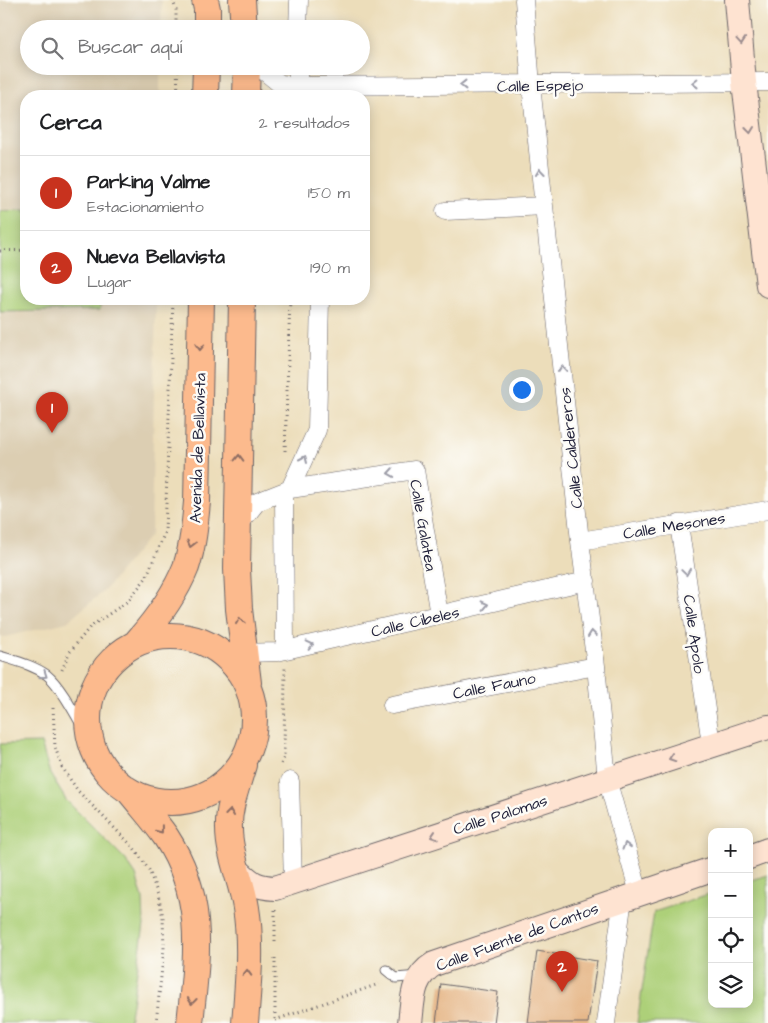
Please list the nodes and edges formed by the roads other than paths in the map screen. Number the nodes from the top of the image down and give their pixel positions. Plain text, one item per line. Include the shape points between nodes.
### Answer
1 (205, 0) edge
2 (242, 0) edge
3 (299, 0) edge
4 (524, 0) edge
5 (738, 0) edge
6 (207, 20) edge
7 (243, 20) edge
8 (298, 20) edge
9 (206, 75) edge
10 (247, 75) edge
11 (269, 75) edge
12 (302, 75) edge
13 (744, 82) junction
14 (768, 82) edge
15 (531, 85) junction
16 (308, 89) edge
17 (205, 90) edge
18 (246, 90) edge
19 (544, 206) junction
20 (445, 211) dead end
21 (768, 285) edge
22 (201, 305) edge
23 (242, 305) edge
24 (320, 305) edge
25 (287, 490) junction
26 (768, 510) edge
27 (679, 524) junction
28 (237, 527) junction
29 (580, 541) junction
30 (586, 581) junction
31 (439, 615) junction
32 (138, 642) junction
33 (285, 650) junction
34 (244, 653) junction
35 (0, 656) edge
36 (596, 666) junction
37 (248, 686) junction
38 (392, 704) dead end
39 (768, 727) edge
40 (90, 740) junction
41 (711, 744) junction
42 (248, 752) junction
43 (607, 779) junction
44 (290, 781) dead end
45 (130, 792) junction
46 (768, 850) edge
47 (753, 856) edge
48 (236, 869) junction
49 (708, 870) edge
50 (292, 882) junction
51 (631, 895) junction
52 (386, 970) dead end
53 (408, 977) junction
54 (190, 1023) edge
55 (245, 1023) edge
56 (410, 1023) edge
57 (606, 1023) edge

1 - 6 main road
2 - 7 main road
3 - 8 street
4 - 15 street, Calle Caldereros
5 -> 13 street
9 - 17 main road
10 - 18 main road
11 - 16 street via 280,84
12 - 16 street
13 - 14 street, Calle Espejo
13 -> 15 street, Calle Espejo
13 -> 21 street
15 -> 16 street, Calle Espejo
19 -> 15 street, Calle Caldereros
19 - 20 street
29 -> 19 street, Calle Caldereros
22 -> 32 main road, Avenida de Bellavista via 194,534 186,566 173,593
28 -> 23 main road
25 -> 24 street via 317,430
25 - 28 street via 257,502
31 -> 25 street, Calle Galatea via 415,470
25 - 33 street
26 - 27 street, Calle Mesones
27 - 29 street, Calle Mesones
27 -> 41 street, Calle Apolo
34 -> 28 main road via 239,610
29 - 30 street, Calle Caldereros
31 -> 30 street, Calle Cibeles
36 -> 30 street, Calle Caldereros
33 -> 31 street, Calle Cibeles
32 - 37 main road via 163,635 185,636 204,642 223,653
32 - 40 main road via 122,651 104,669 92,690 87,717
33 - 34 street, Calle Cibeles
34 - 37 main road
35 -> 40 lane via 24,663 46,675 57,686
36 - 38 street, Calle Fauno
36 - 43 street, Calle Caldereros
37 - 42 main road via 254,712
39 - 41 street, Calle Palomas
40 - 45 main road via 100,764
41 -> 43 street, Calle Palomas
42 - 45 main road via 234,774 198,798 172,802 152,800
48 -> 42 main road via 230,846 230,808
43 -> 50 street, Calle Palomas
51 -> 43 street, Calle Caldereros
44 - 50 street
45 -> 54 main road via 166,837 191,889 197,942
46 - 47 street
48 - 50 street, Calle Palomas via 260,887 274,888
55 -> 48 main road via 249,942 246,908
49 - 51 street, Calle Fuente de Cantos
51 - 53 street, Calle Fuente de Cantos via 434,964
51 - 57 street, Calle Fuente de Cantos
52 - 53 lane
53 - 56 street via 416,984

